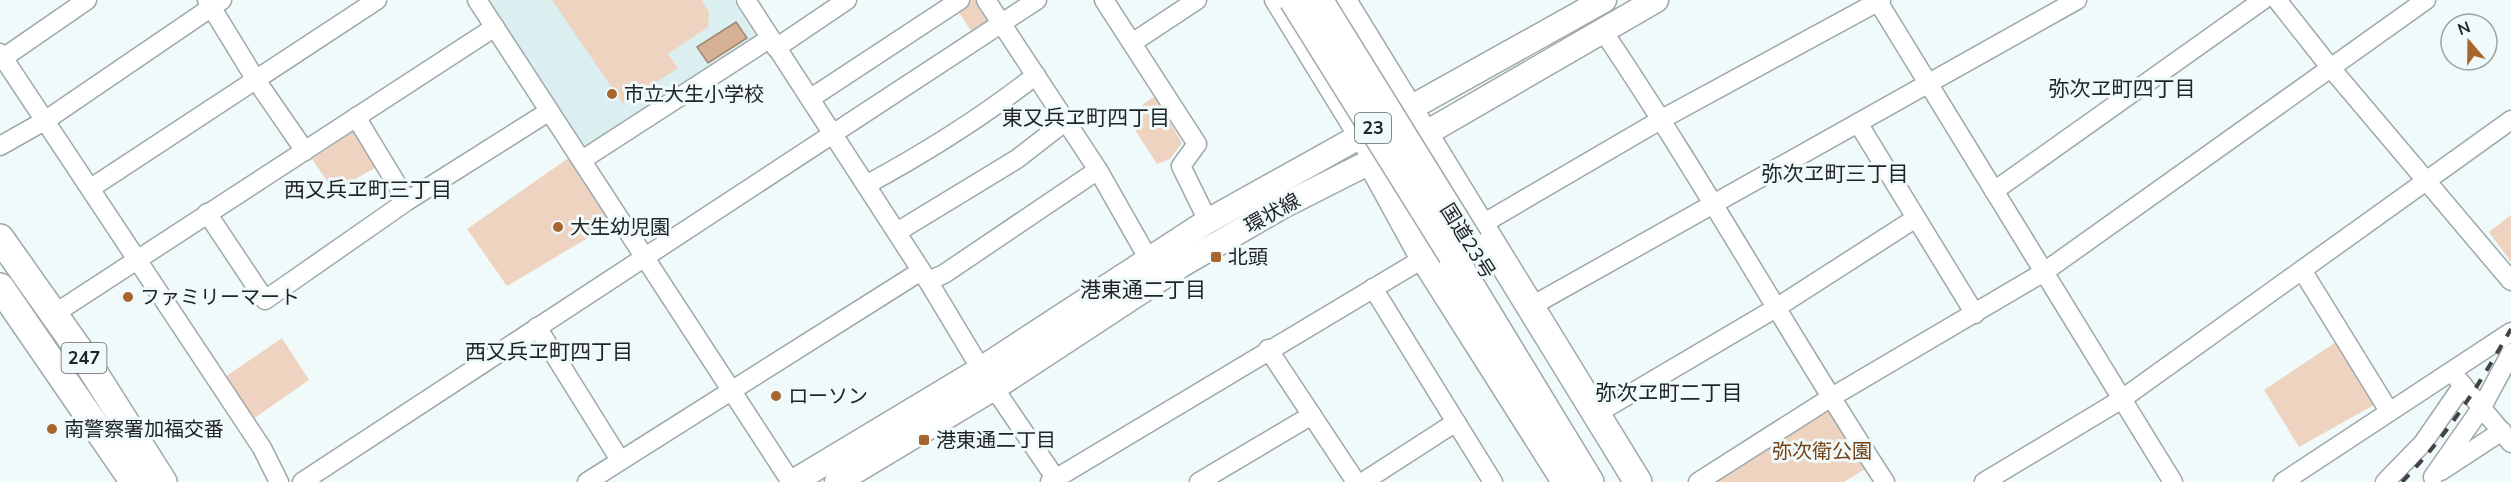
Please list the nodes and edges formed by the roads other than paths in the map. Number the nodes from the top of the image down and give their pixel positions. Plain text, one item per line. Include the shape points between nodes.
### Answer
1 (87, 0) edge
2 (377, 0) edge
3 (477, 0) edge
4 (746, 0) edge
5 (847, 0) edge
6 (960, 0) edge
7 (986, 0) edge
8 (1037, 0) edge
9 (1104, 0) edge
10 (1197, 0) edge
11 (1274, 0) edge
12 (1293, 0) edge
13 (1319, 0) edge
14 (1342, 0) edge
15 (1604, 0) edge
16 (1656, 0) edge
17 (2076, 0) edge
18 (2263, 0) edge
19 (2277, 0) edge
20 (2426, 0) edge
21 (1879, 1) edge
22 (214, 2) edge
23 (1003, 22) junction
24 (495, 27) junction
25 (1603, 31) junction
26 (772, 43) junction
27 (1132, 44) junction
28 (2, 55) edge
29 (2330, 67) junction
30 (1036, 75) junction
31 (256, 80) junction
32 (1929, 84) junction
33 (811, 98) junction
34 (1410, 110) junction
35 (548, 112) junction
36 (356, 117) junction
37 (1662, 119) junction
38 (46, 120) junction
39 (2511, 120) edge
40 (1066, 121) junction
41 (1858, 123) junction
42 (831, 133) junction
43 (1423, 135) junction
44 (0, 146) edge
45 (1365, 150) junction
46 (304, 151) junction
47 (582, 160) junction
48 (1098, 170) junction
49 (2427, 179) junction
50 (866, 185) junction
51 (91, 188) junction
52 (1994, 191) junction
53 (407, 201) junction
54 (1714, 201) junction
55 (207, 213) junction
56 (1916, 218) junction
57 (1208, 221) junction
58 (1479, 226) junction
59 (897, 232) junction
60 (0, 238) edge
61 (645, 256) junction
62 (1148, 258) junction
63 (1424, 258) junction
64 (139, 260) junction
65 (2302, 270) junction
66 (2044, 272) junction
67 (925, 276) junction
68 (2511, 281) edge
69 (0, 287) edge
70 (1373, 288) junction
71 (1528, 308) junction
72 (1776, 308) junction
73 (54, 314) junction
74 (1975, 314) junction
75 (537, 327) junction
76 (2511, 332) edge
77 (1268, 349) junction
78 (2511, 353) edge
79 (2451, 371) junction
80 (988, 379) junction
81 (2463, 386) junction
82 (732, 391) junction
83 (1830, 399) junction
84 (2122, 399) junction
85 (2482, 407) junction
86 (2389, 411) junction
87 (1596, 414) junction
88 (1312, 415) junction
89 (1456, 422) junction
90 (2506, 437) edge
91 (620, 460) junction
92 (2293, 479) edge
93 (2429, 479) edge
94 (1054, 481) edge
95 (134, 482) edge
96 (163, 482) edge
97 (279, 482) edge
98 (302, 482) edge
99 (588, 482) edge
100 (792, 482) edge
101 (837, 482) edge
102 (1199, 482) edge
103 (1356, 482) edge
104 (1363, 482) edge
105 (1493, 482) edge
106 (1566, 482) edge
107 (1590, 482) edge
108 (1617, 482) edge
109 (1638, 482) edge
110 (1698, 482) edge
111 (1885, 482) edge
112 (1984, 482) edge
113 (2174, 482) edge
114 (2385, 482) edge

1 - 28 street
2 - 31 street
3 - 24 street
4 - 26 street
5 - 26 street
6 - 33 street
7 - 23 street
8 - 23 street
9 - 27 street
10 - 27 street
11 - 45 street
12 - 107 highway, 国道23号 / 23, bridge
13 - 108 highway, 国道23号 / 23, bridge
14 - 34 highway
15 - 34 main road, 環状線
16 - 25 main road, 環状線
17 - 32 street
18 - 52 street
19 - 29 street
20 - 29 street
21 - 32 street
21 - 37 street
22 - 31 street
22 - 38 street
23 - 30 street
23 - 42 street
24 - 35 street
24 - 36 street
25 - 37 street
25 - 43 main road, 環状線
26 - 33 street
26 - 47 street
27 - 57 street via 1197,144 1181,166
28 - 38 street
29 - 49 street
29 - 66 street
30 - 40 street
30 - 50 street via 1001,102
31 - 46 street
31 - 51 street
32 - 41 street
32 - 52 street
33 - 42 street
34 - 43 highway
34 - 45 main road, 環状線
35 - 47 street
35 - 53 street
36 - 46 street
36 - 53 street
37 - 54 street
37 - 58 street
38 - 44 street
38 - 51 street
39 - 49 street
40 - 48 street
40 - 59 street via 1017,159
41 - 54 street
41 - 56 street
42 - 50 street
42 - 61 street
43 - 45 main road, 環状線
43 - 58 highway
45 - 57 main road, 環状線
45 - 63 highway
45 - 80 main road, 環状線 via 1281,207
46 - 55 street
47 - 61 street
48 - 62 street
48 - 67 street via 944,274
49 - 65 street
49 - 68 street
50 - 59 street
51 - 64 street
52 - 66 street
53 - 55 street via 265,300
54 - 71 street
54 - 72 street
55 - 64 street
56 - 72 street
56 - 74 street
57 - 62 main road, 環状線
58 - 71 highway
59 - 67 street
60 - 73 highway, 247
61 - 75 street
61 - 82 street
62 - 80 main road, 環状線
63 - 70 street
63 - 106 highway
64 - 73 street
64 - 97 street via 262,448
65 - 84 street
65 - 86 street
66 - 74 street
66 - 84 street
67 - 80 street
67 - 82 street
69 - 95 highway, 247
70 - 77 street
70 - 89 street
71 - 87 highway
72 - 83 street
72 - 87 street
73 - 96 highway, 247
74 - 83 street
75 - 91 street
75 - 98 street
76 - 79 street
77 - 88 street
77 - 94 street
78 - 85 street
79 - 81 street
79 - 86 street
80 - 94 street
80 - 100 main road, 環状線
80 - 101 main road, 環状線
81 - 85 street
81 - 114 street via 2422,443
82 - 91 street
82 - 100 street
83 - 110 street
83 - 111 street
84 - 112 street
84 - 113 street
85 - 90 street
85 - 93 street
86 - 92 street
87 - 109 highway
88 - 102 street
88 - 103 street
89 - 104 street
89 - 105 street
90 - 93 street
91 - 99 street

